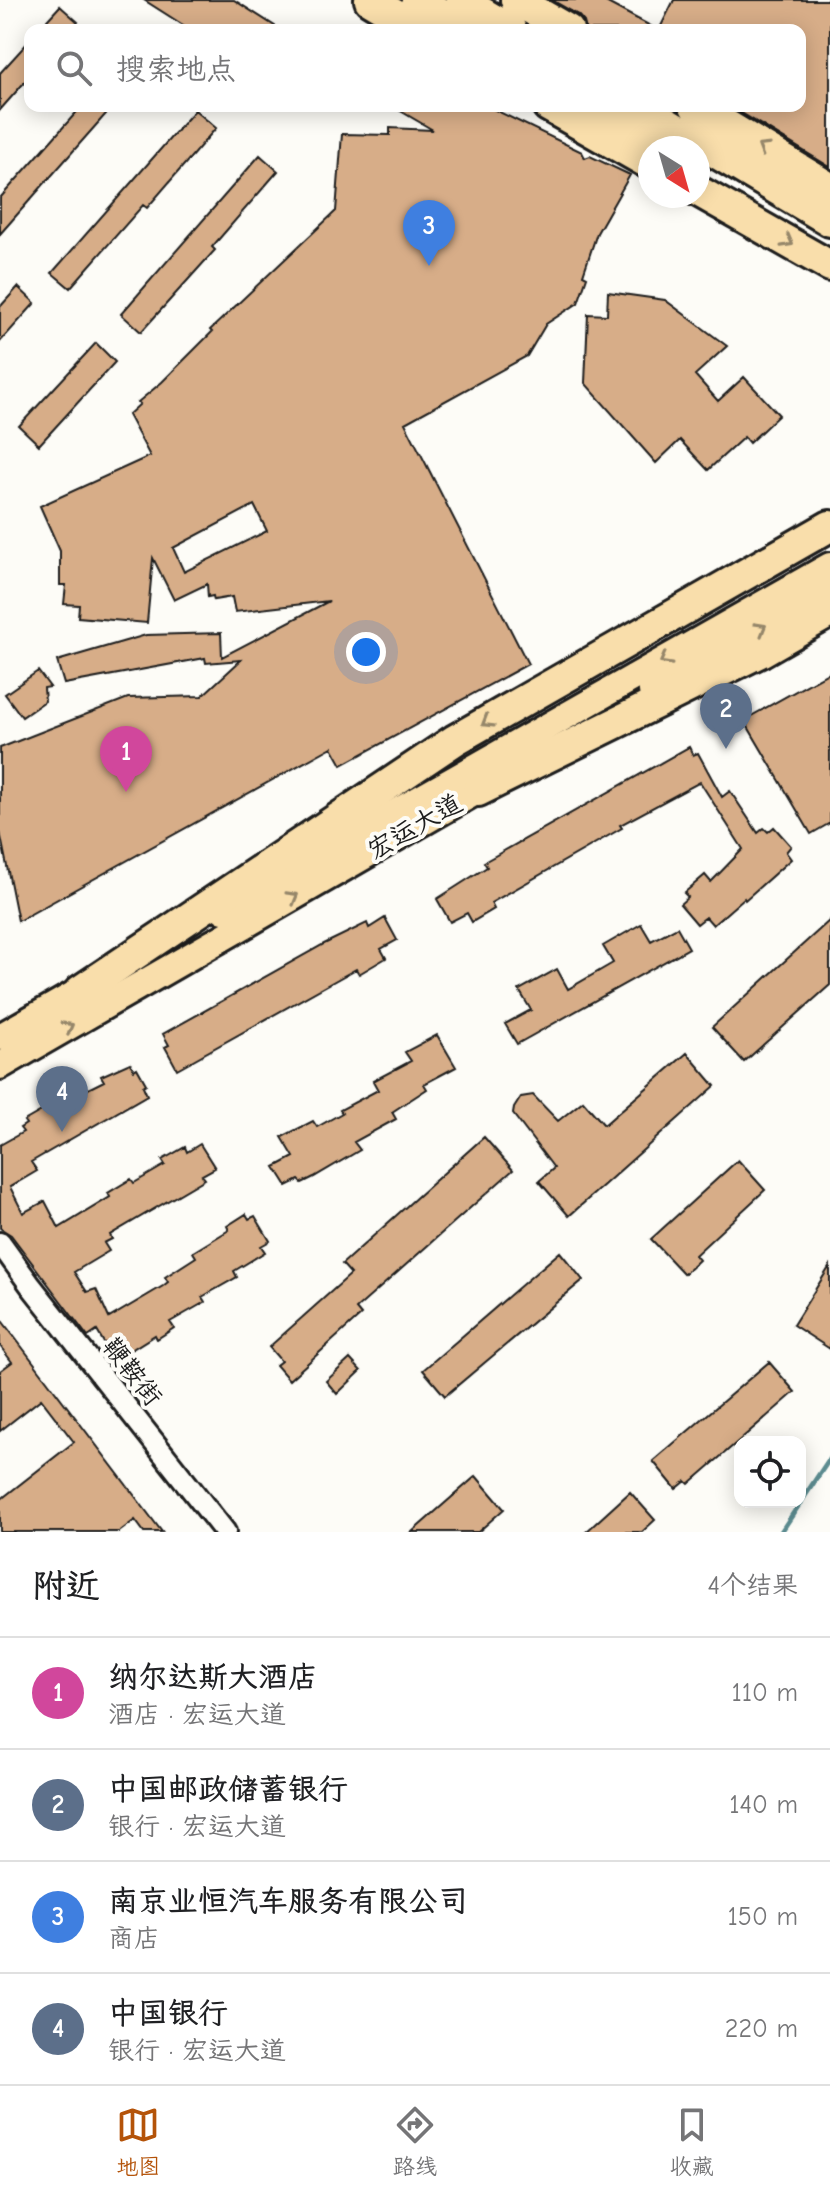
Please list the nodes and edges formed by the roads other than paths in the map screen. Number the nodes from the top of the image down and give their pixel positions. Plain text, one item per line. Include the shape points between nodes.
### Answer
1 (370, 0) edge
2 (417, 0) edge
3 (461, 0) edge
4 (516, 0) edge
5 (410, 24) edge
6 (459, 24) edge
7 (501, 24) edge
8 (558, 24) edge
9 (559, 112) edge
10 (611, 112) edge
11 (648, 112) edge
12 (705, 112) edge
13 (653, 136) edge
14 (638, 157) edge
15 (710, 169) edge
16 (830, 188) edge
17 (710, 198) edge
18 (830, 221) edge
19 (830, 238) edge
20 (830, 266) edge
21 (830, 526) edge
22 (830, 566) edge
23 (830, 589) edge
24 (830, 612) edge
25 (478, 791) junction
26 (80, 991) junction
27 (0, 1037) edge
28 (0, 1066) edge
29 (0, 1243) edge
30 (225, 1532) edge

1 - 5 highway
2 - 6 highway
3 - 7 highway
4 - 8 highway
9 - 14 highway
10 - 13 highway
11 - 18 highway
16 -> 12 highway
15 - 19 highway
17 -> 20 highway
21 -> 26 highway via 455,740
22 -> 26 main road, 宏运大道
25 -> 23 main road, 宏运大道
24 - 25 highway
28 -> 25 main road, 宏运大道
26 - 27 main road, 宏运大道
29 - 30 street, 鞭鞍街

